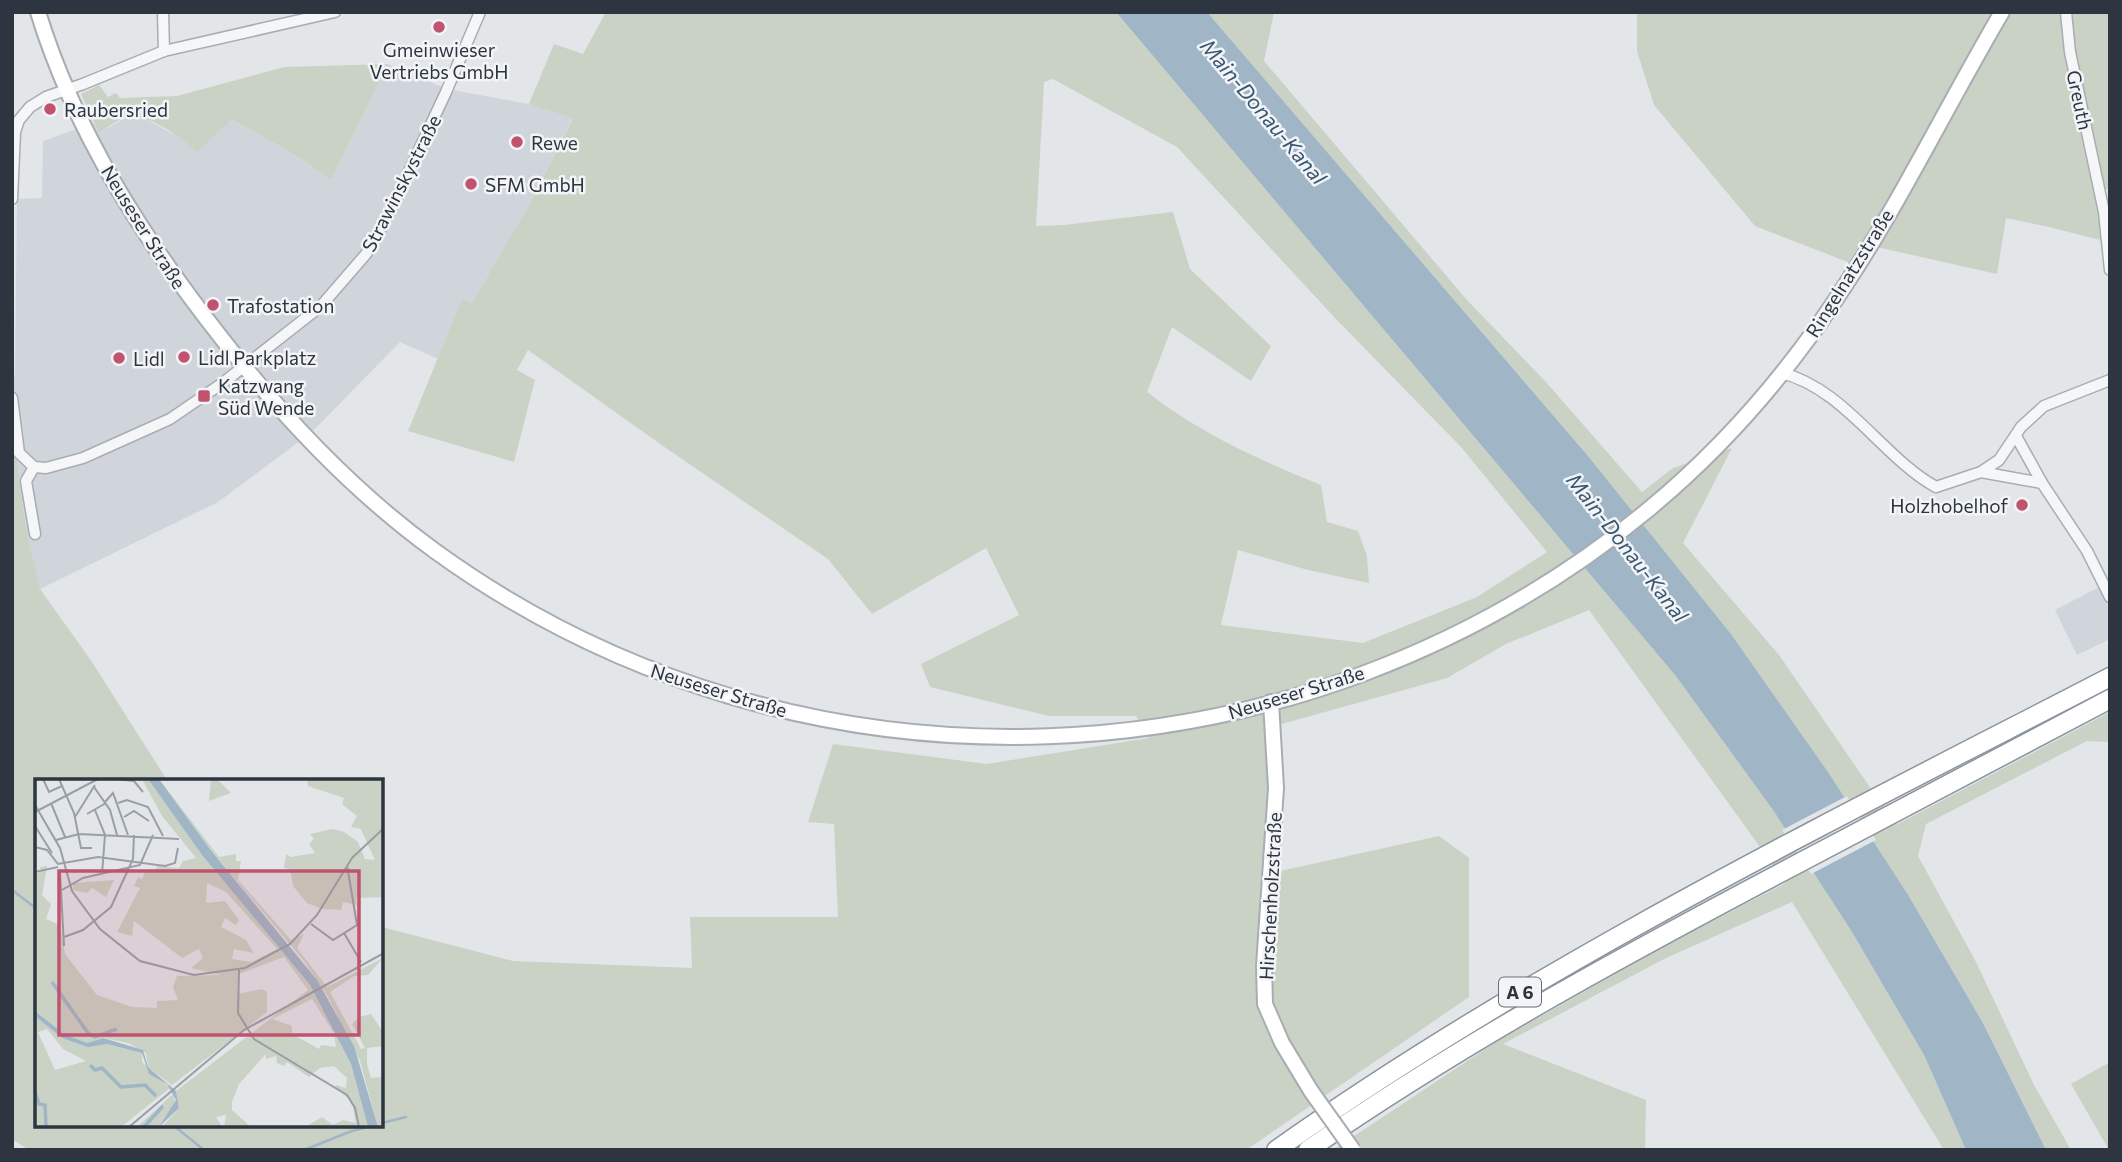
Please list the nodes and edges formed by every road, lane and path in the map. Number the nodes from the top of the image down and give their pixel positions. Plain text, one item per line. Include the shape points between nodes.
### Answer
1 (38, 12) edge
2 (163, 12) edge
3 (335, 12) edge
4 (480, 12) edge
5 (2002, 12) edge
6 (2066, 12) edge
7 (302, 16) edge
8 (164, 51) junction
9 (68, 90) junction
10 (14, 130) edge
11 (12, 199) edge
12 (2110, 270) edge
13 (244, 367) junction
14 (1781, 373) junction
15 (2110, 380) edge
16 (12, 398) edge
17 (2016, 436) junction
18 (34, 467) junction
19 (1981, 472) junction
20 (2042, 482) junction
21 (1655, 503) joint
22 (34, 534) dead end
23 (2110, 597) edge
24 (2110, 677) edge
25 (2110, 699) edge
26 (1271, 702) junction
27 (1276, 1150) edge
28 (1308, 1150) edge
29 (1353, 1150) edge

1 - 9 main road, Neuseser Straße
2 - 8 street
3 - 7 street
4 - 13 street, Strawinskystraße via 390,212 366,254 321,306
5 - 14 main road, Ringelnatzstraße via 1863,258
6 - 12 street, Greuth via 2104,212
7 - 8 street
8 - 9 street
9 - 10 street via 30,107
9 - 13 main road, Neuseser Straße via 148,240
10 - 11 street
13 - 18 street, Strawinskystraße via 170,419 83,458
13 - 26 main road, Neuseser Straße via 331,461 448,560 579,637 716,693 853,725 928,735 1006,738 1128,732
14 - 19 street via 1824,394 1936,487
14 - 21 main road, Ringelnatzstraße via 1724,437
15 - 17 street via 2043,407
16 - 18 street via 19,453
17 - 19 street via 1998,460
17 - 20 street
18 - 22 street via 26,481
19 - 20 street
20 - 23 street via 2087,551
21 - 26 main road, Neuseser Straße via 1505,608 1443,640 1342,681
24 - 27 highway, A 6 via 1612,937 1371,1085
25 - 28 highway, A 6 via 1487,1033
26 - 29 main road, Hirschenholzstraße, bridge via 1276,788 1265,1004 1282,1044

